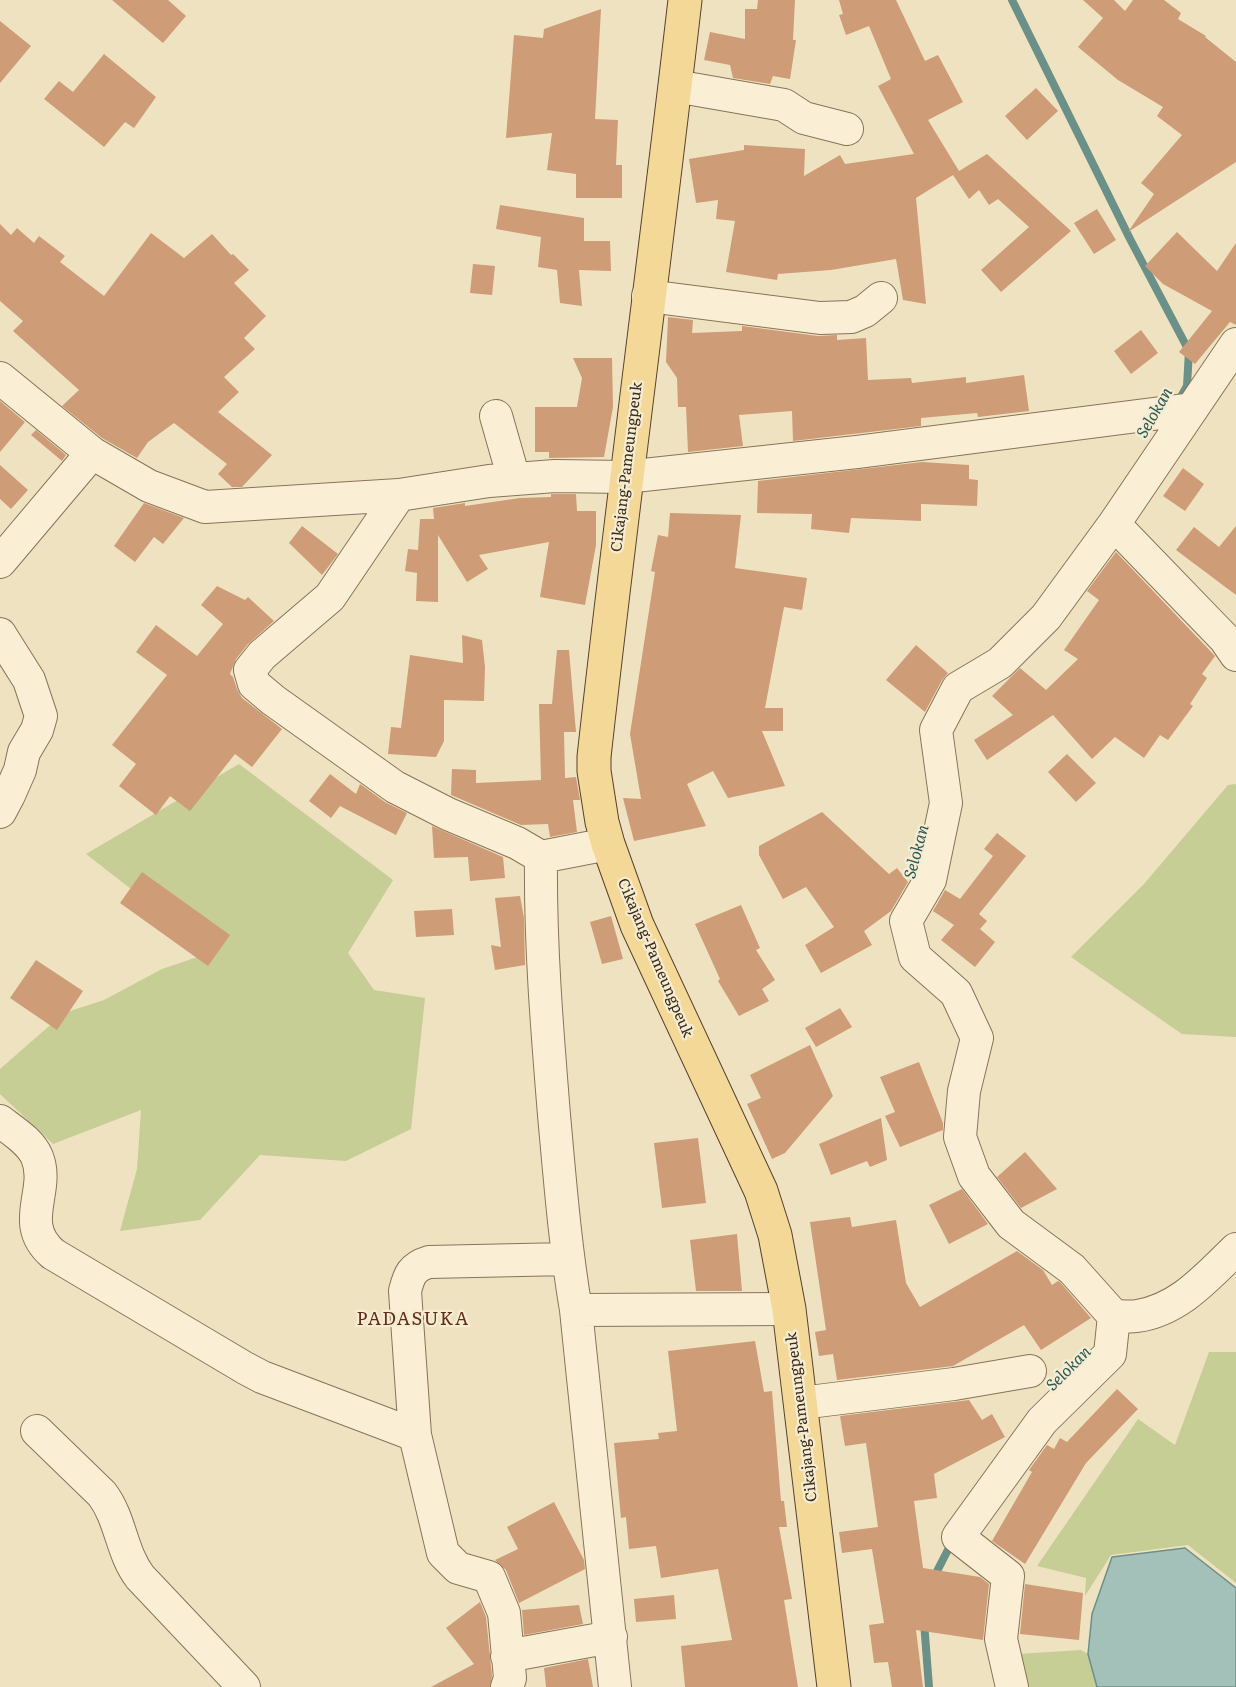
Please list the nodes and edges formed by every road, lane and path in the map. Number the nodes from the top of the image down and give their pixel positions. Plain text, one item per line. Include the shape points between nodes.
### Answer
1 (685, 0) edge
2 (675, 86) junction
3 (847, 129) dead end
4 (648, 296) junction
5 (881, 298) dead end
6 (1236, 344) edge
7 (0, 378) edge
8 (1178, 411) junction
9 (496, 416) dead end
10 (92, 453) junction
11 (625, 477) junction
12 (514, 479) junction
13 (399, 495) junction
14 (1114, 524) junction
15 (0, 562) edge
16 (0, 634) edge
17 (1236, 655) edge
18 (0, 812) edge
19 (608, 844) junction
20 (541, 857) junction
21 (0, 1121) edge
22 (1236, 1249) edge
23 (567, 1259) junction
24 (789, 1309) junction
25 (576, 1310) junction
26 (1114, 1316) junction
27 (1030, 1371) dead end
28 (801, 1403) junction
29 (37, 1431) dead end
30 (415, 1435) junction
31 (611, 1637) junction
32 (507, 1656) junction
33 (244, 1687) edge
34 (507, 1687) edge
35 (615, 1687) edge
36 (834, 1687) edge
37 (1012, 1687) edge

1 - 2 main road, Cikajang-Pameungpeuk
2 - 3 street via 784,105 804,118
2 - 4 main road, Cikajang-Pameungpeuk
4 - 5 street via 820,318 851,317
4 - 11 main road, Cikajang-Pameungpeuk
6 - 8 street
7 - 10 street
8 - 11 street
8 - 14 street
9 - 12 street
10 - 13 street via 149,486 205,507
10 - 15 street
11 - 12 street
11 - 19 main road, Cikajang-Pameungpeuk via 594,757
12 - 13 street
13 - 20 street via 330,597 250,670 254,684 395,787
14 - 17 street
14 - 26 street via 1046,617 1000,663 958,688 936,730 946,803 930,880 906,921 915,957 956,993 977,1038 964,1091 960,1137 974,1176 1011,1224 1072,1269
16 - 18 street via 29,680 41,716
19 - 20 street
19 - 24 main road, Cikajang-Pameungpeuk via 637,925 761,1191 775,1235
20 - 23 street via 541,947
21 - 30 street via 37,1156 40,1169 36,1226 38,1237 53,1254 262,1377
22 - 26 street via 1188,1294 1165,1308 1137,1316
23 - 25 street
23 - 30 street via 429,1262 408,1275 405,1291
24 - 25 street
24 - 28 main road, Cikajang-Pameungpeuk
25 - 31 street
26 - 37 street via 1110,1354 1042,1421 958,1537 1008,1576 1001,1639
27 - 28 street
28 - 36 main road, Cikajang-Pameungpeuk
29 - 33 street via 110,1505 130,1561 140,1577
30 - 32 street via 443,1553 458,1568 489,1577 504,1613
31 - 32 street
31 - 35 street
32 - 34 street

